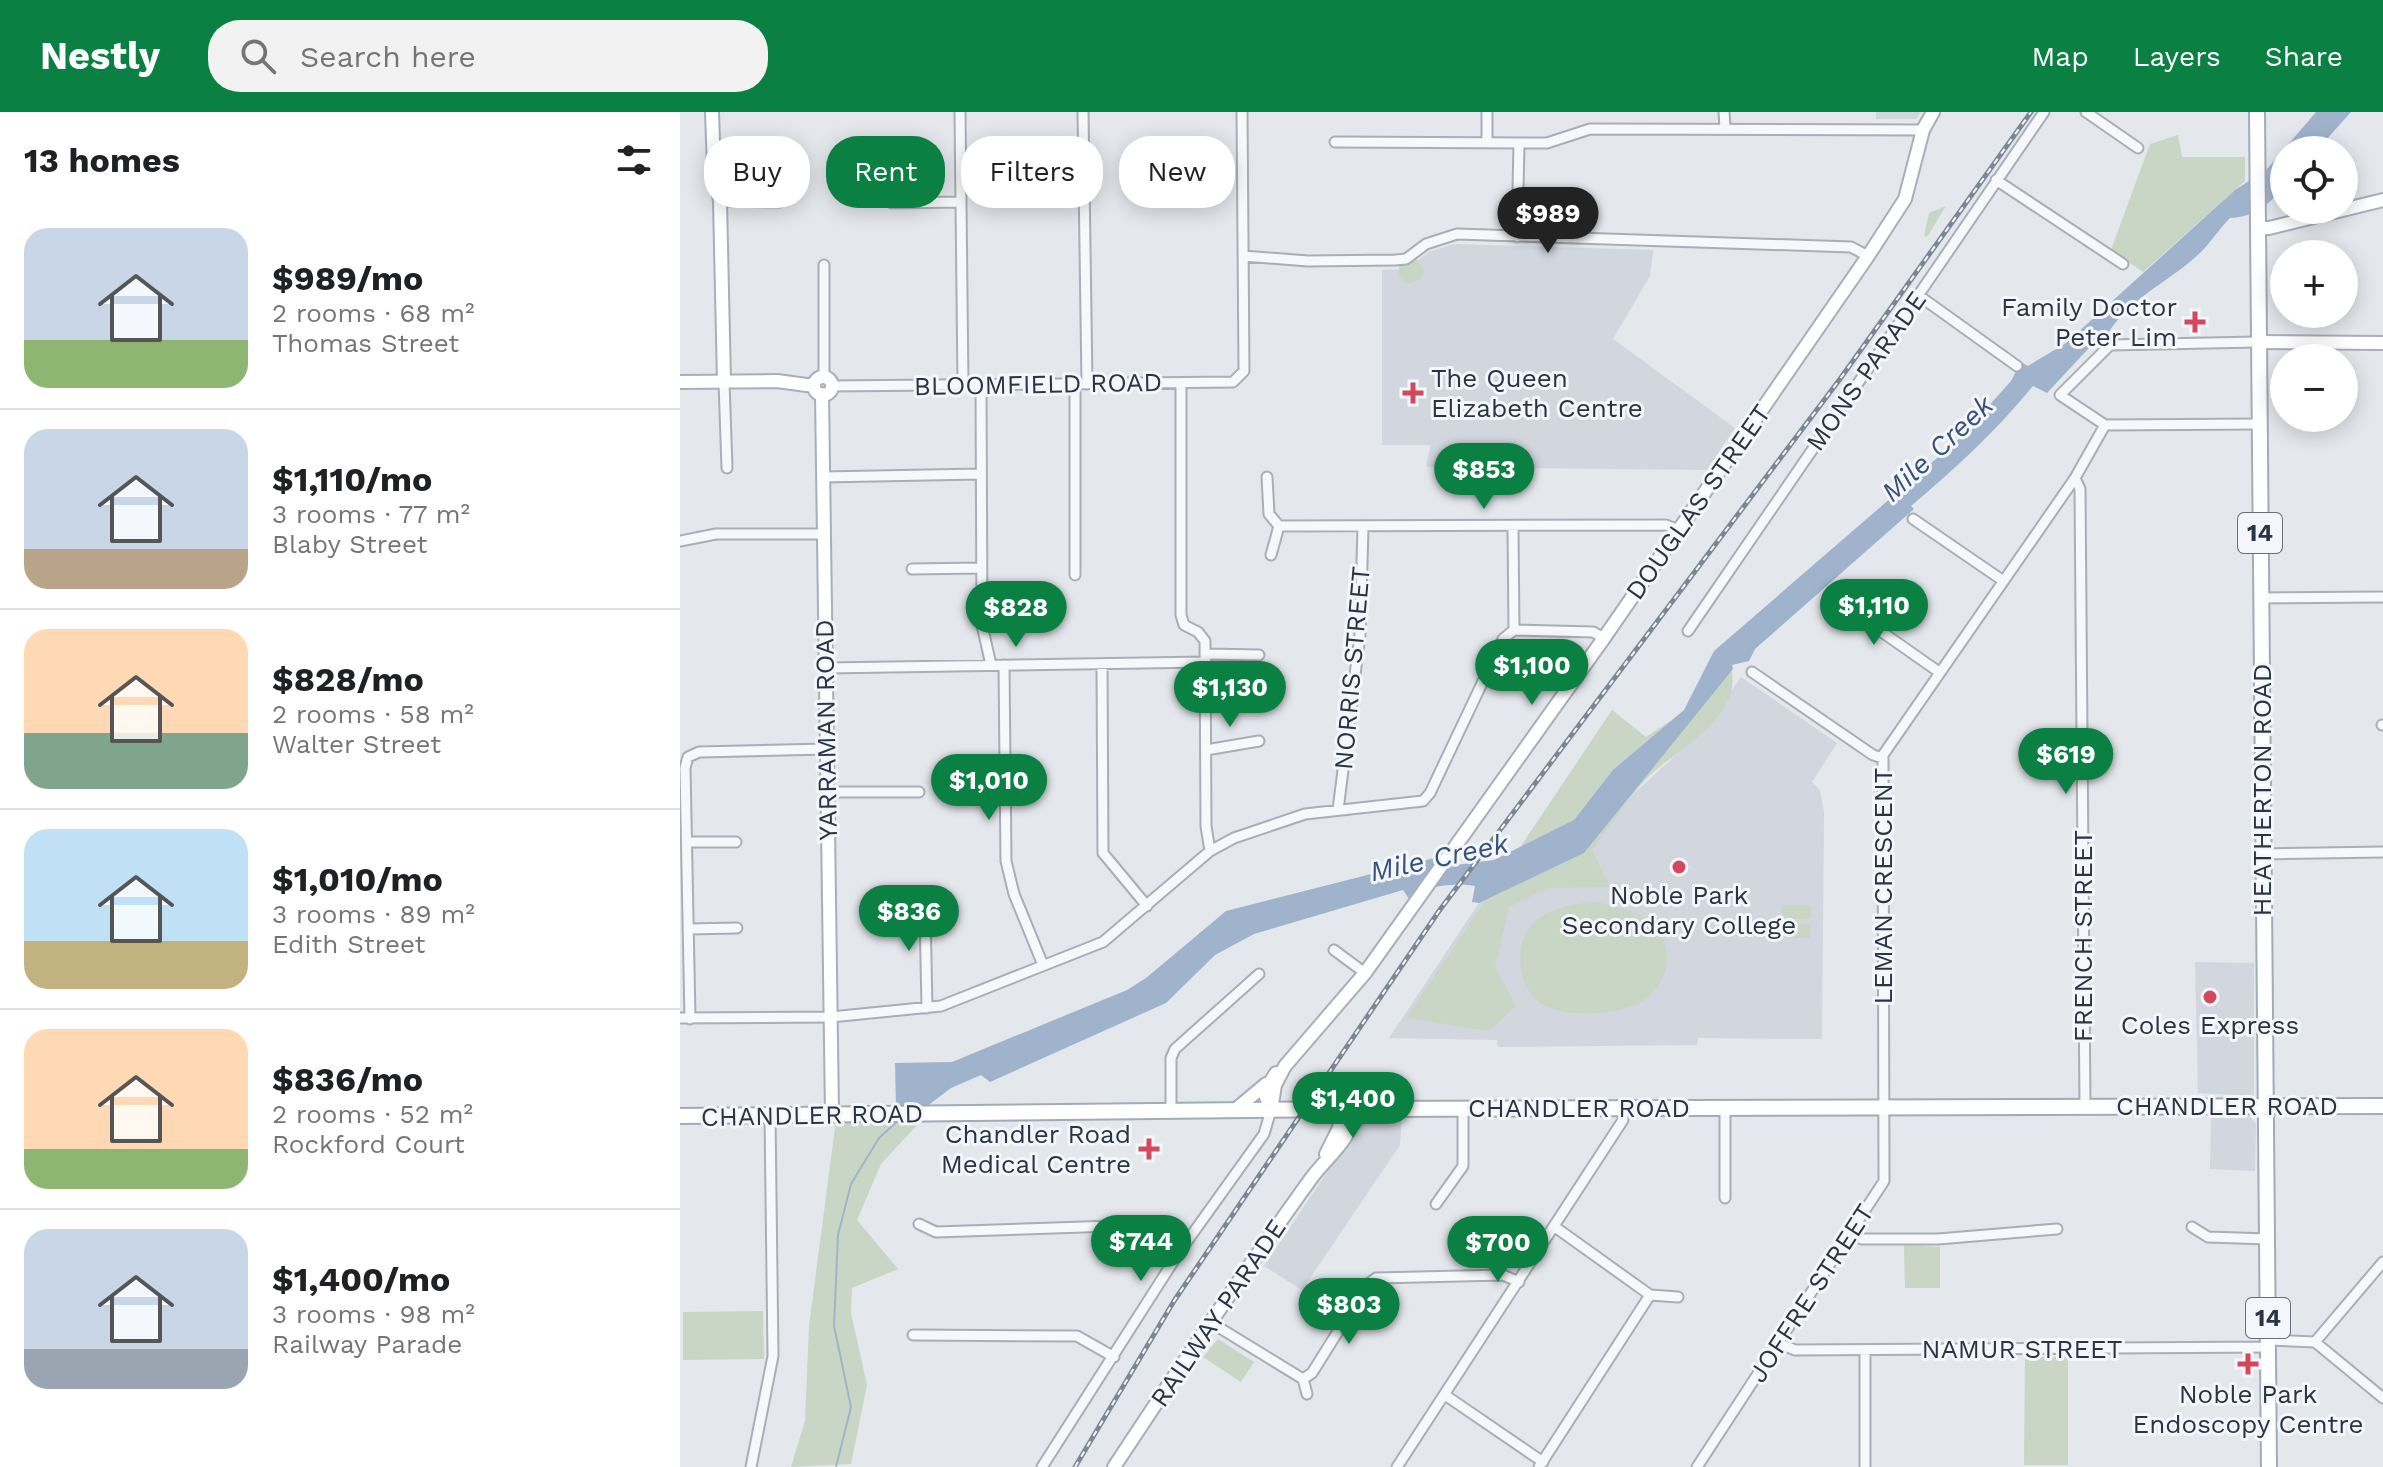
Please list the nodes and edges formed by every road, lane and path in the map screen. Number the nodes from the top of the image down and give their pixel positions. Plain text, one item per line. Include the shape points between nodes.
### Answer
1 (712, 112) edge
2 (960, 112) edge
3 (1083, 112) edge
4 (1242, 112) edge
5 (1487, 112) edge
6 (1724, 112) edge
7 (1933, 112) edge
8 (2044, 112) edge
9 (2086, 112) edge
10 (2257, 112) edge
11 (1725, 128) junction
12 (1923, 130) junction
13 (713, 136) edge
14 (1487, 141) junction
15 (1335, 142) dead end
16 (1519, 143) junction
17 (2138, 148) dead end
18 (1996, 180) junction
19 (2383, 200) edge
20 (945, 202) edge
21 (960, 202) junction
22 (720, 208) edge
23 (2257, 220) junction
24 (1517, 237) junction
25 (1243, 256) junction
26 (1868, 256) junction
27 (2123, 264) dead end
28 (824, 265) dead end
29 (1918, 295) junction
30 (2258, 342) junction
31 (2383, 343) edge
32 (2017, 366) dead end
33 (680, 382) edge
34 (724, 382) junction
35 (1181, 383) junction
36 (1075, 384) junction
37 (1087, 384) junction
38 (963, 385) junction
39 (981, 385) junction
40 (823, 386) junction
41 (2050, 389) dead end
42 (2060, 395) junction
43 (2260, 424) junction
44 (2107, 425) junction
45 (727, 468) dead end
46 (979, 474) junction
47 (823, 477) junction
48 (1267, 477) dead end
49 (2075, 478) junction
50 (1913, 519) dead end
51 (1279, 526) junction
52 (1363, 527) junction
53 (1513, 528) junction
54 (1679, 530) junction
55 (824, 534) junction
56 (680, 541) edge
57 (1271, 555) dead end
58 (980, 568) junction
59 (912, 569) dead end
60 (1075, 575) dead end
61 (2002, 580) junction
62 (1829, 595) dead end
63 (2383, 597) edge
64 (2260, 598) junction
65 (1514, 630) junction
66 (1688, 631) dead end
67 (1604, 638) junction
68 (1259, 655) dead end
69 (1206, 658) junction
70 (1102, 664) junction
71 (991, 665) junction
72 (1004, 665) junction
73 (826, 668) junction
74 (1752, 672) dead end
75 (1939, 672) junction
76 (1259, 741) dead end
77 (680, 745) edge
78 (826, 749) junction
79 (1206, 750) junction
80 (691, 755) junction
81 (1883, 758) junction
82 (827, 792) junction
83 (919, 792) dead end
84 (1338, 810) junction
85 (687, 842) junction
86 (736, 842) dead end
87 (1210, 851) junction
88 (2383, 852) edge
89 (2262, 854) junction
90 (919, 894) dead end
91 (684, 896) edge
92 (1147, 906) junction
93 (737, 928) dead end
94 (688, 929) junction
95 (1334, 950) dead end
96 (1043, 965) junction
97 (1365, 973) junction
98 (1259, 974) dead end
99 (927, 1008) junction
100 (831, 1017) junction
101 (685, 1019) edge
102 (1287, 1064) junction
103 (1270, 1080) junction
104 (2267, 1106) junction
105 (2383, 1106) edge
106 (1884, 1107) junction
107 (2085, 1107) junction
108 (1725, 1108) junction
109 (1348, 1109) junction
110 (1463, 1109) junction
111 (1623, 1109) junction
112 (1235, 1110) junction
113 (1271, 1110) junction
114 (1290, 1110) junction
115 (1171, 1111) junction
116 (832, 1114) junction
117 (770, 1115) junction
118 (680, 1116) edge
119 (1725, 1198) dead end
120 (1436, 1204) dead end
121 (919, 1224) dead end
122 (1555, 1227) junction
123 (2192, 1227) dead end
124 (2057, 1229) dead end
125 (1850, 1234) junction
126 (2268, 1239) junction
127 (1178, 1254) junction
128 (2383, 1262) edge
129 (1519, 1282) junction
130 (1650, 1295) junction
131 (1678, 1297) dead end
132 (1210, 1322) junction
133 (913, 1335) dead end
134 (2315, 1342) junction
135 (1778, 1343) junction
136 (2268, 1344) junction
137 (1865, 1350) junction
138 (1114, 1357) junction
139 (1303, 1379) junction
140 (1307, 1394) dead end
141 (1445, 1395) junction
142 (2383, 1398) edge
143 (1541, 1464) edge
144 (751, 1467) edge
145 (1042, 1467) edge
146 (1114, 1467) edge
147 (1397, 1467) edge
148 (1697, 1467) edge
149 (1865, 1467) edge
150 (2269, 1467) edge

1 - 13 main road
2 - 21 street
3 - 37 street
4 - 25 street
5 - 14 street
6 - 11 street
7 - 12 main road, DOUGLAS STREET
8 - 18 street, MONS PARADE
9 - 17 street
10 - 23 main road, HEATHERTON ROAD / 14
11 - 12 street
11 - 16 street via 1590,129 1553,142
12 - 26 main road, DOUGLAS STREET via 1905,199
14 - 15 street
14 - 16 street
16 - 24 street
18 - 27 street
18 - 29 street, MONS PARADE
19 - 23 main road via 2269,228
20 - 21 street
21 - 38 street
22 - 34 main road
23 - 30 main road, HEATHERTON ROAD / 14
24 - 25 street via 1457,234 1395,260
24 - 26 street via 1851,247
25 - 35 street, BLOOMFIELD ROAD via 1242,376 1233,382
26 - 54 main road, DOUGLAS STREET
28 - 40 street, YARRAMAN ROAD
29 - 32 street
29 - 66 street, MONS PARADE
30 - 31 main road
30 - 42 street via 2110,345
30 - 43 main road, HEATHERTON ROAD / 14
33 - 34 main road, BLOOMFIELD ROAD
34 - 40 main road, BLOOMFIELD ROAD
34 - 45 street
35 - 37 street, BLOOMFIELD ROAD
35 - 69 street via 1181,615 1184,625 1205,641
36 - 37 street, BLOOMFIELD ROAD
36 - 39 street, BLOOMFIELD ROAD
36 - 60 street
38 - 39 street, BLOOMFIELD ROAD
38 - 40 street, BLOOMFIELD ROAD
39 - 46 street
40 - 47 main road, YARRAMAN ROAD
41 - 42 street
42 - 44 street
43 - 44 street
43 - 64 main road, HEATHERTON ROAD / 14
44 - 49 street, LEMAN CRESCENT via 2104,438
46 - 47 street
46 - 58 street
47 - 55 main road, YARRAMAN ROAD
48 - 51 street via 1269,514
49 - 61 street, LEMAN CRESCENT
49 - 107 street, FRENCH STREET via 2080,489
50 - 61 street
51 - 52 street
51 - 57 street
52 - 53 street
52 - 84 street, NORRIS STREET via 1360,635
53 - 54 street via 1666,525
53 - 65 street
54 - 67 main road, DOUGLAS STREET
55 - 56 street via 716,534
55 - 73 main road, YARRAMAN ROAD
58 - 59 street
58 - 71 street via 982,625
61 - 75 street, LEMAN CRESCENT
62 - 75 street
63 - 64 street
64 - 89 main road, HEATHERTON ROAD / 14
65 - 67 street via 1593,632
65 - 84 street via 1503,639 1423,801
67 - 97 main road, DOUGLAS STREET
68 - 69 street
69 - 70 street
69 - 79 street
70 - 72 street
70 - 92 street via 1103,853
71 - 72 street
71 - 73 street
72 - 96 street via 1006,861
73 - 78 main road, YARRAMAN ROAD
74 - 81 street
75 - 81 street, LEMAN CRESCENT
76 - 79 street
77 - 80 street
78 - 80 street
78 - 82 main road, YARRAMAN ROAD
79 - 87 street
80 - 85 street via 685,768
81 - 106 street, LEMAN CRESCENT
82 - 83 street
82 - 100 main road, YARRAMAN ROAD
84 - 87 street via 1283,819
85 - 86 street
85 - 91 street
87 - 92 street
88 - 89 street
89 - 104 main road, HEATHERTON ROAD / 14
90 - 99 street via 925,913
91 - 94 street
92 - 96 street via 1103,942
93 - 94 street
94 - 101 street
95 - 97 street
96 - 99 street
97 - 102 main road, DOUGLAS STREET
98 - 115 street via 1175,1049
99 - 100 street
100 - 101 street
100 - 116 main road, YARRAMAN ROAD
102 - 103 main road, DOUGLAS STREET
102 - 113 main road, DOUGLAS STREET via 1275,1085
102 - 114 main road via 1281,1087
103 - 112 main road, DOUGLAS STREET
103 - 113 main road via 1264,1097
104 - 105 main road, CHANDLER ROAD
104 - 107 main road, CHANDLER ROAD
104 - 126 main road, HEATHERTON ROAD / 14
106 - 107 main road, CHANDLER ROAD
106 - 108 main road, CHANDLER ROAD
106 - 125 street, JOFFRE STREET via 1884,1181
108 - 111 main road, CHANDLER ROAD
108 - 119 street
109 - 110 main road, CHANDLER ROAD
109 - 114 main road, CHANDLER ROAD
109 - 132 main road, RAILWAY PARADE via 1324,1161
110 - 111 main road, CHANDLER ROAD
110 - 120 street via 1463,1166
111 - 122 street via 1623,1120
112 - 113 main road, CHANDLER ROAD
112 - 115 main road, CHANDLER ROAD
113 - 114 main road, CHANDLER ROAD
113 - 127 street via 1264,1134
115 - 116 main road, CHANDLER ROAD
116 - 117 main road, CHANDLER ROAD
117 - 118 main road, CHANDLER ROAD
117 - 144 street via 773,1356
121 - 127 street via 936,1232 1113,1226
122 - 129 street
122 - 130 street
123 - 126 street via 2208,1237
124 - 125 street via 1938,1239 1862,1239
125 - 135 street, JOFFRE STREET
126 - 136 main road, HEATHERTON ROAD / 14
127 - 138 street
128 - 134 street
129 - 139 street via 1503,1275 1376,1278
129 - 141 street
130 - 131 street
130 - 143 street
132 - 139 street
132 - 146 main road, RAILWAY PARADE
133 - 138 street via 1077,1336
134 - 136 street, NAMUR STREET
134 - 142 street
135 - 137 street, NAMUR STREET via 1795,1350
135 - 148 street, JOFFRE STREET
136 - 137 street, NAMUR STREET
136 - 150 main road, HEATHERTON ROAD / 14
137 - 149 street
138 - 145 street
139 - 140 street
141 - 143 street
141 - 147 street

